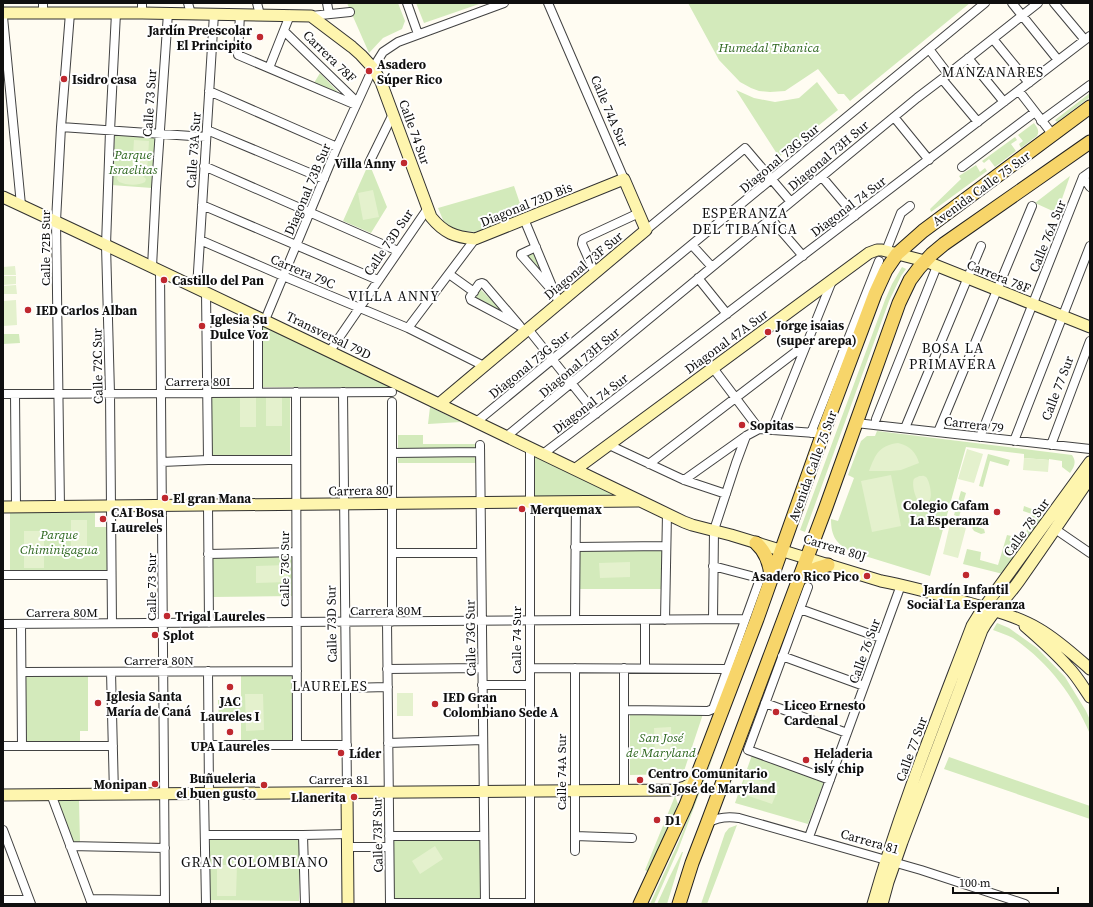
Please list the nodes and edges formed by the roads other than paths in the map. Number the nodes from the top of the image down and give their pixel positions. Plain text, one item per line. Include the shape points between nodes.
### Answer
1 (257, 3) edge
2 (327, 3) edge
3 (406, 3) edge
4 (504, 3) edge
5 (548, 3) edge
6 (985, 3) edge
7 (1012, 3) edge
8 (1038, 3) edge
9 (1054, 3) edge
10 (43, 8) edge
11 (142, 8) edge
12 (189, 8) edge
13 (350, 12) dead end
14 (3, 13) edge
15 (70, 13) junction
16 (116, 13) junction
17 (168, 13) junction
18 (214, 14) junction
19 (240, 14) junction
20 (329, 14) junction
21 (260, 15) junction
22 (290, 15) junction
23 (1022, 15) junction
24 (311, 16) junction
25 (3, 17) edge
26 (284, 31) junction
27 (418, 34) junction
28 (1088, 38) edge
29 (993, 39) junction
30 (929, 49) junction
31 (968, 58) junction
32 (1058, 60) junction
33 (269, 68) junction
34 (373, 68) junction
35 (945, 77) junction
36 (1028, 83) junction
37 (1090, 85) edge
38 (209, 91) junction
39 (1019, 91) junction
40 (6, 93) edge
41 (1004, 102) junction
42 (357, 104) junction
43 (1090, 107) edge
44 (1035, 112) junction
45 (393, 114) junction
46 (894, 117) junction
47 (1042, 120) junction
48 (978, 122) junction
49 (61, 127) junction
50 (110, 131) junction
51 (206, 133) junction
52 (159, 134) junction
53 (1053, 135) junction
54 (1090, 142) edge
55 (337, 147) junction
56 (929, 160) junction
57 (369, 163) dead end
58 (204, 166) junction
59 (962, 167) dead end
60 (1090, 172) edge
61 (822, 176) junction
62 (1083, 178) junction
63 (324, 179) junction
64 (624, 179) junction
65 (772, 179) junction
66 (1090, 187) edge
67 (3, 197) edge
68 (791, 202) junction
69 (202, 205) junction
70 (21, 206) junction
71 (910, 206) dead end
72 (1032, 206) dead end
73 (428, 208) junction
74 (310, 212) junction
75 (638, 213) junction
76 (855, 216) junction
77 (524, 219) junction
78 (771, 219) junction
79 (56, 221) junction
80 (646, 230) junction
81 (475, 239) junction
82 (200, 240) junction
83 (106, 245) junction
84 (296, 245) junction
85 (692, 245) junction
86 (981, 246) dead end
87 (1090, 246) edge
88 (536, 247) junction
89 (398, 251) junction
90 (892, 252) junction
91 (803, 256) junction
92 (880, 261) dead end
93 (931, 264) junction
94 (712, 267) junction
95 (156, 268) junction
96 (595, 273) junction
97 (449, 274) junction
98 (283, 276) junction
99 (698, 278) junction
100 (968, 278) junction
101 (378, 280) junction
102 (832, 281) junction
103 (201, 290) junction
104 (997, 290) junction
105 (474, 292) junction
106 (557, 298) junction
107 (1032, 304) junction
108 (360, 308) junction
109 (728, 314) junction
110 (1062, 316) junction
111 (261, 318) junction
112 (1090, 327) edge
113 (408, 328) junction
114 (528, 329) junction
115 (1090, 341) edge
116 (806, 344) junction
117 (330, 351) junction
118 (552, 359) junction
119 (484, 366) junction
120 (713, 368) junction
121 (572, 383) junction
122 (258, 392) junction
123 (296, 392) junction
124 (343, 392) junction
125 (392, 392) dead end
126 (110, 393) junction
127 (161, 393) junction
128 (207, 393) junction
129 (3, 394) edge
130 (15, 394) junction
131 (59, 394) junction
132 (735, 398) junction
133 (392, 402) dead end
134 (439, 404) junction
135 (596, 414) junction
136 (876, 419) dead end
137 (476, 421) junction
138 (856, 422) junction
139 (905, 428) junction
140 (759, 429) junction
141 (772, 430) junction
142 (938, 432) junction
143 (817, 433) junction
144 (507, 436) junction
145 (746, 436) junction
146 (980, 437) junction
147 (1014, 440) junction
148 (609, 445) junction
149 (1051, 445) junction
150 (530, 447) junction
151 (1090, 449) edge
152 (392, 453) junction
153 (543, 454) junction
154 (208, 460) junction
155 (296, 460) junction
156 (162, 462) junction
157 (1090, 462) edge
158 (649, 464) junction
159 (576, 470) junction
160 (1090, 478) edge
161 (684, 480) junction
162 (726, 494) junction
163 (642, 501) junction
164 (530, 502) junction
165 (576, 502) junction
166 (480, 503) junction
167 (344, 504) junction
168 (392, 504) junction
169 (296, 505) junction
170 (111, 506) junction
171 (162, 506) junction
172 (208, 506) junction
173 (16, 507) junction
174 (60, 507) junction
175 (3, 508) edge
176 (667, 513) junction
177 (1055, 529) junction
178 (714, 530) junction
179 (756, 543) junction
180 (666, 546) junction
181 (575, 547) junction
182 (782, 548) junction
183 (296, 552) junction
184 (392, 553) junction
185 (481, 553) junction
186 (1090, 553) edge
187 (208, 554) junction
188 (807, 556) junction
189 (828, 565) junction
190 (713, 566) junction
191 (3, 575) edge
192 (111, 575) junction
193 (751, 576) dead end
194 (765, 578) junction
195 (798, 578) junction
196 (901, 585) junction
197 (808, 587) dead end
198 (800, 609) junction
199 (990, 610) junction
200 (1014, 617) junction
201 (712, 619) junction
202 (745, 619) junction
203 (575, 620) junction
204 (645, 620) junction
205 (665, 620) junction
206 (482, 621) junction
207 (530, 621) junction
208 (297, 622) junction
209 (345, 622) junction
210 (389, 622) junction
211 (163, 623) junction
212 (209, 623) junction
213 (3, 624) edge
214 (21, 624) junction
215 (112, 624) junction
216 (882, 638) junction
217 (782, 656) junction
218 (482, 668) junction
219 (530, 668) junction
220 (575, 668) junction
221 (624, 668) junction
222 (645, 668) junction
223 (387, 669) junction
224 (727, 669) junction
225 (1090, 669) edge
226 (208, 671) junction
227 (297, 671) junction
228 (22, 672) junction
229 (111, 672) junction
230 (164, 672) junction
231 (482, 685) junction
232 (530, 685) junction
233 (864, 686) junction
234 (388, 687) junction
235 (346, 688) junction
236 (1090, 697) edge
237 (765, 703) junction
238 (624, 710) junction
239 (847, 733) junction
240 (483, 740) junction
241 (388, 743) junction
242 (208, 745) junction
243 (297, 745) junction
244 (347, 745) junction
245 (3, 746) edge
246 (22, 746) junction
247 (113, 746) junction
248 (830, 780) junction
249 (695, 781) junction
250 (624, 790) junction
251 (674, 790) junction
252 (530, 791) junction
253 (575, 791) junction
254 (347, 792) junction
255 (389, 792) junction
256 (484, 792) junction
257 (51, 794) junction
258 (114, 794) junction
259 (164, 794) junction
260 (206, 794) junction
261 (3, 795) edge
262 (686, 805) junction
263 (706, 824) junction
264 (3, 830) edge
265 (348, 834) junction
266 (205, 835) junction
267 (303, 835) junction
268 (389, 836) junction
269 (484, 836) junction
270 (575, 836) junction
271 (632, 838) dead end
272 (810, 838) junction
273 (70, 846) junction
274 (6, 847) edge
275 (348, 847) junction
276 (389, 847) junction
277 (165, 848) junction
278 (575, 851) dead end
279 (890, 861) junction
280 (3, 900) edge
281 (30, 902) edge
282 (91, 902) edge
283 (166, 902) edge
284 (485, 903) edge
285 (530, 903) edge
286 (206, 904) edge
287 (305, 904) edge
288 (348, 904) edge
289 (390, 904) edge
290 (640, 904) edge
291 (679, 904) edge
292 (873, 904) edge
293 (882, 904) edge
294 (1025, 904) edge

1 - 21 street
2 - 20 street
3 - 27 street
4 - 27 street, Diagonal 73B Sur
5 - 64 street, Calle 74A Sur
6 - 30 street, Diagonal 73G Sur
7 - 23 street
8 - 23 street, Diagonal 73H Sur
9 - 28 street
10 - 14 street
10 - 15 street
11 - 16 street
11 - 17 street
12 - 17 street
12 - 18 street
13 - 20 street
15 - 16 street
15 - 49 street, Calle 72B Sur
16 - 50 street, Calle 72C Sur
17 - 52 street, Calle 73 Sur
18 - 19 street
18 - 38 street, Calle 73A Sur
19 - 21 street
19 - 33 street via 238,55
20 - 24 street
21 - 22 street
22 - 24 street
22 - 26 street
23 - 29 street, Diagonal 73H Sur
23 - 32 street
24 - 34 street, Calle 74 Sur via 352,47
25 - 40 street
26 - 33 street
26 - 42 street, Carrera 78F
27 - 34 street, Diagonal 73B Sur via 398,42 383,52
28 - 32 street, Diagonal 74 Sur
29 - 31 street, Diagonal 73H Sur
29 - 36 street
30 - 35 street
30 - 65 street, Diagonal 73G Sur
31 - 35 street, Diagonal 73H Sur
31 - 41 street
32 - 36 street, Diagonal 74 Sur
33 - 42 street
34 - 42 street, Diagonal 73B Sur
34 - 45 street, Calle 74 Sur
35 - 46 street, Diagonal 73H Sur
35 - 48 street
36 - 39 street, Diagonal 74 Sur
37 - 47 street
38 - 51 street, Calle 73A Sur
38 - 55 street
39 - 41 street, Diagonal 74 Sur
39 - 44 street
40 - 70 street
41 - 48 street, Diagonal 74 Sur
42 - 55 street, Diagonal 73B Sur
43 - 53 main road, Avenida Calle 75 Sur
44 - 47 street
44 - 59 street
45 - 57 street
45 - 73 street, Calle 74 Sur
46 - 56 street
46 - 61 street, Diagonal 73H Sur
47 - 53 street
48 - 56 street, Diagonal 74 Sur
49 - 50 street
49 - 79 street, Calle 72B Sur
50 - 52 street
50 - 83 street, Calle 72C Sur
51 - 52 street
51 - 58 street, Calle 73A Sur
51 - 63 street
52 - 95 street, Calle 73 Sur
53 - 90 main road, Avenida Calle 75 Sur
54 - 93 main road, Avenida Calle 75 Sur via 959,233
55 - 63 street, Diagonal 73B Sur
56 - 76 street, Diagonal 74 Sur
58 - 69 street, Calle 73A Sur
58 - 74 street
60 - 62 street
61 - 68 street, Diagonal 73H Sur
61 - 76 street
62 - 66 street
62 - 107 street, Calle 76A Sur
63 - 74 street, Diagonal 73B Sur
64 - 75 street, Calle 74A Sur
64 - 77 street, Diagonal 73D Bis
65 - 68 street
65 - 80 street, Diagonal 73F Sur via 745,148
65 - 85 street, Diagonal 73G Sur
67 - 70 street, Transversal 79D
68 - 78 street, Diagonal 73H Sur
69 - 82 street, Calle 73A Sur
69 - 84 street
70 - 79 street, Transversal 79D
71 - 90 street via 901,213
72 - 104 street
73 - 81 street, Calle 74 Sur via 431,217 444,230 463,238
73 - 89 street, Calle 73D Sur
74 - 84 street, Diagonal 73B Sur
74 - 89 street
75 - 80 street, Calle 74A Sur
75 - 96 street via 583,239 582,244
76 - 91 street, Diagonal 74 Sur
77 - 81 street, Diagonal 73D Bis
77 - 88 street
78 - 91 street
78 - 94 street, Diagonal 73H Sur
79 - 83 street, Transversal 79D
79 - 131 street, Calle 72B Sur
80 - 96 street, Diagonal 73F Sur
81 - 97 street, Diagonal 73D Bis
82 - 98 street, Carrera 79C
82 - 103 street, Calle 73A Sur
83 - 95 street, Transversal 79D
83 - 126 street, Calle 72C Sur
84 - 98 street, Diagonal 73B Sur
84 - 101 street
85 - 94 street
85 - 118 street, Diagonal 73G Sur
86 - 100 street
87 - 110 street
88 - 106 street
88 - 106 street via 521,255
89 - 101 street, Calle 73D Sur
90 - 93 street, Carrera 78F
90 - 102 street, Diagonal 47A Sur via 879,250 869,253
90 - 143 main road, Avenida Calle 75 Sur
91 - 109 street, Diagonal 74 Sur
92 - 143 street
93 - 100 street, Carrera 78F
93 - 136 street
93 - 138 main road, Avenida Calle 75 Sur via 910,280 899,302
94 - 99 street, Diagonal 73H Sur
95 - 103 street, Transversal 79D
95 - 127 street, Calle 73 Sur
96 - 106 street, Diagonal 73F Sur
97 - 105 street
97 - 113 street, Diagonal 73D Bis
98 - 108 street, Carrera 79C
98 - 111 street, Diagonal 73B Sur
99 - 109 street
99 - 121 street, Diagonal 73H Sur
100 - 104 street, Carrera 78F
100 - 139 street
101 - 108 street, Calle 73D Sur
102 - 116 street
102 - 120 street, Diagonal 47A Sur
103 - 111 street, Transversal 79D
103 - 128 street, Calle 73A Sur
104 - 107 street, Carrera 78F
104 - 142 street
105 - 105 street via 471,300 520,326 484,284 480,284
106 - 114 street, Diagonal 73F Sur
107 - 110 street, Carrera 78F
107 - 146 street, Calle 76A Sur
108 - 113 street, Carrera 79C
108 - 117 street, Calle 73D Sur
109 - 135 street, Diagonal 74 Sur
110 - 112 street, Carrera 78F
110 - 147 street
111 - 117 street, Transversal 79D
111 - 122 street, Diagonal 73B Sur
113 - 119 street, Carrera 79C
114 - 118 street
114 - 119 street, Diagonal 73F Sur
115 - 149 street, Calle 77 Sur
116 - 132 street
116 - 141 street
117 - 134 street, Transversal 79D
118 - 121 street
118 - 137 street, Diagonal 73G Sur
119 - 134 street, Diagonal 73F Sur
120 - 132 street
120 - 148 street, Diagonal 47A Sur
121 - 135 street
121 - 144 street, Diagonal 73H Sur
122 - 123 street, Carrera 80I
122 - 128 street, Carrera 80I
123 - 124 street, Carrera 80I
123 - 155 street, Calle 73C Sur
124 - 125 street, Carrera 80I
124 - 167 street, Calle 73D Sur
126 - 127 street, Carrera 80I
126 - 131 street, Carrera 80I
126 - 170 street, Calle 72C Sur
127 - 128 street, Carrera 80I
127 - 156 street, Calle 73 Sur
128 - 154 street, Calle 73A Sur
129 - 130 street, Carrera 80I
130 - 131 street, Carrera 80I
130 - 173 street
131 - 174 street, Calle 72B Sur
132 - 140 street
132 - 158 street
133 - 152 street, Calle 73F Sur
134 - 137 street, Transversal 79D
135 - 153 street, Diagonal 74 Sur
137 - 144 street, Transversal 79D
138 - 139 street, Carrera 79
138 - 188 main road, Avenida Calle 75 Sur
139 - 142 street, Carrera 79
140 - 141 street
140 - 145 street
141 - 143 street
142 - 146 street, Carrera 79
143 - 182 main road, Avenida Calle 75 Sur
144 - 150 street, Transversal 79D
145 - 161 street
145 - 162 street
146 - 147 street, Carrera 79
147 - 149 street, Carrera 79
148 - 158 street
148 - 159 street, Diagonal 47A Sur
149 - 151 street, Carrera 79
150 - 153 street, Transversal 79D
150 - 164 street, Calle 74 Sur
152 - 166 street, Calle 73G Sur via 480,448
152 - 168 street, Calle 73F Sur
153 - 159 street, Transversal 79D
154 - 155 street
154 - 156 street
155 - 169 street, Calle 73C Sur
156 - 171 street, Calle 73 Sur
157 - 199 street, Calle 78 Sur
158 - 161 street
159 - 163 street, Transversal 79D
160 - 177 street, Calle 78 Sur
161 - 162 street
162 - 178 street
163 - 165 street, Carrera 80J
163 - 176 street, Carrera 80J
164 - 165 street, Carrera 80J
164 - 166 street, Carrera 80J
164 - 207 street, Calle 74 Sur
165 - 181 street
166 - 168 street, Carrera 80J
166 - 185 street, Calle 73G Sur
167 - 168 street, Carrera 80J
167 - 169 street, Carrera 80J
167 - 209 street, Calle 73D Sur
168 - 184 street, Calle 73F Sur
169 - 172 street, Carrera 80J
169 - 183 street, Calle 73C Sur
170 - 171 street, Carrera 80J
170 - 174 street, Carrera 80J
170 - 192 street, Calle 72C Sur
171 - 172 street, Carrera 80J
171 - 211 street, Calle 73 Sur
172 - 187 street
173 - 174 street, Carrera 80J
173 - 175 street, Carrera 80J
176 - 178 street, Carrera 80J via 692,525
176 - 180 street
177 - 186 street
177 - 199 street, Calle 78 Sur via 1013,589
178 - 179 street, Carrera 80J
178 - 182 street, Carrera 80J via 733,531
178 - 190 street
179 - 182 street, Carrera 80J
179 - 194 main road via 769,561
180 - 181 street
180 - 205 street
181 - 203 street
182 - 188 street, Carrera 80J
182 - 194 main road, Avenida Calle 75 Sur
183 - 187 street
183 - 208 street, Calle 73C Sur
184 - 185 street
184 - 210 street, Calle 73F Sur
185 - 206 street, Calle 73G Sur
187 - 212 street
188 - 189 street, Carrera 80J
188 - 195 main road, Avenida Calle 75 Sur
188 - 196 street, Carrera 80J via 882,576
189 - 195 main road via 814,568
189 - 196 street, Carrera 80J
190 - 193 street
190 - 201 street
191 - 192 street
192 - 215 street, Calle 72C Sur
194 - 202 street
194 - 249 main road, Avenida Calle 75 Sur
195 - 263 main road, Avenida Calle 75 Sur
196 - 199 street, Carrera 80J
196 - 216 street, Calle 76 Sur
197 - 198 street
198 - 216 street
198 - 217 street
199 - 200 street, Carrera 80J
199 - 279 street, Calle 77 Sur via 972,626 922,757
200 - 225 street, Carrera 80J via 1047,634
200 - 236 street via 1068,666
201 - 202 street, Carrera 80M
201 - 205 street, Carrera 80M
202 - 224 street
203 - 204 street, Carrera 80M
203 - 207 street, Carrera 80M
204 - 205 street, Carrera 80M
204 - 222 street
206 - 207 street, Carrera 80M
206 - 210 street, Carrera 80M
206 - 218 street, Calle 73G Sur
207 - 219 street, Calle 74 Sur
208 - 209 street, Carrera 80M
208 - 212 street, Carrera 80M
208 - 227 street, Calle 73C Sur
209 - 210 street, Carrera 80M
209 - 235 street, Calle 73D Sur
210 - 223 street, Calle 73F Sur
211 - 212 street, Carrera 80M
211 - 215 street, Carrera 80M
211 - 230 street, Calle 73 Sur
213 - 214 street, Carrera 80M
214 - 215 street, Carrera 80M
214 - 228 street
216 - 233 street, Calle 76 Sur
217 - 233 street
217 - 237 street
218 - 223 street
218 - 231 street, Calle 73G Sur
219 - 220 street
219 - 232 street, Calle 74 Sur
220 - 221 street
220 - 253 street, Calle 74A Sur
221 - 222 street
221 - 238 street
222 - 224 street
223 - 234 street, Calle 73F Sur
224 - 238 street via 711,710
226 - 227 street, Carrera 80N
226 - 230 street, Carrera 80N
226 - 242 street
227 - 243 street, Calle 73C Sur
228 - 229 street, Carrera 80N
228 - 246 street
229 - 230 street, Carrera 80N
229 - 247 street
230 - 259 street, Calle 73 Sur
231 - 232 street
231 - 240 street, Calle 73G Sur
232 - 252 street, Calle 74 Sur
233 - 239 street, Calle 76 Sur
234 - 235 street
234 - 241 street, Calle 73F Sur
235 - 244 street, Calle 73D Sur
237 - 239 street
237 - 248 street via 748,750
238 - 250 street
239 - 248 street, Calle 76 Sur
240 - 241 street
240 - 256 street, Calle 73G Sur
241 - 255 street, Calle 73F Sur
242 - 243 street
242 - 260 street
243 - 244 street
244 - 254 street, Calle 73D Sur
245 - 246 street
246 - 247 street
247 - 258 street
248 - 272 street, Calle 76 Sur
249 - 251 street, Carrera 81
249 - 262 main road, Avenida Calle 75 Sur
250 - 251 street, Carrera 81
250 - 253 street, Carrera 81
251 - 262 street via 683,797
252 - 253 street, Carrera 81
252 - 256 street, Carrera 81
252 - 285 street, Calle 74 Sur
253 - 270 street, Calle 74A Sur
254 - 255 street, Carrera 81
254 - 260 street, Carrera 81
254 - 265 street, Calle 73D Sur
255 - 256 street, Carrera 81
255 - 268 street, Calle 73F Sur
256 - 269 street, Calle 73G Sur
257 - 258 street, Carrera 81
257 - 261 street, Carrera 81
257 - 273 street
258 - 259 street, Carrera 81
259 - 260 street, Carrera 81
259 - 277 street, Calle 73 Sur
260 - 266 street
262 - 290 main road, Avenida Calle 75 Sur
263 - 272 street, Carrera 81 via 719,818 733,817
263 - 291 main road, Avenida Calle 75 Sur
264 - 274 street
265 - 267 street
265 - 275 street, Calle 73D Sur
266 - 267 street
266 - 286 street
267 - 287 street
268 - 269 street
268 - 276 street, Calle 73F Sur
269 - 284 street, Calle 73G Sur
270 - 271 street
270 - 278 street, Calle 74A Sur
272 - 279 street, Carrera 81
273 - 277 street
273 - 282 street
274 - 281 street
275 - 276 street
275 - 288 street, Calle 73D Sur
276 - 289 street, Calle 73F Sur
277 - 283 street, Calle 73 Sur
279 - 292 street, Calle 77 Sur
279 - 293 street, Calle 77 Sur
279 - 294 street, Carrera 81
280 - 281 street
282 - 283 street
284 - 285 street
284 - 289 street

